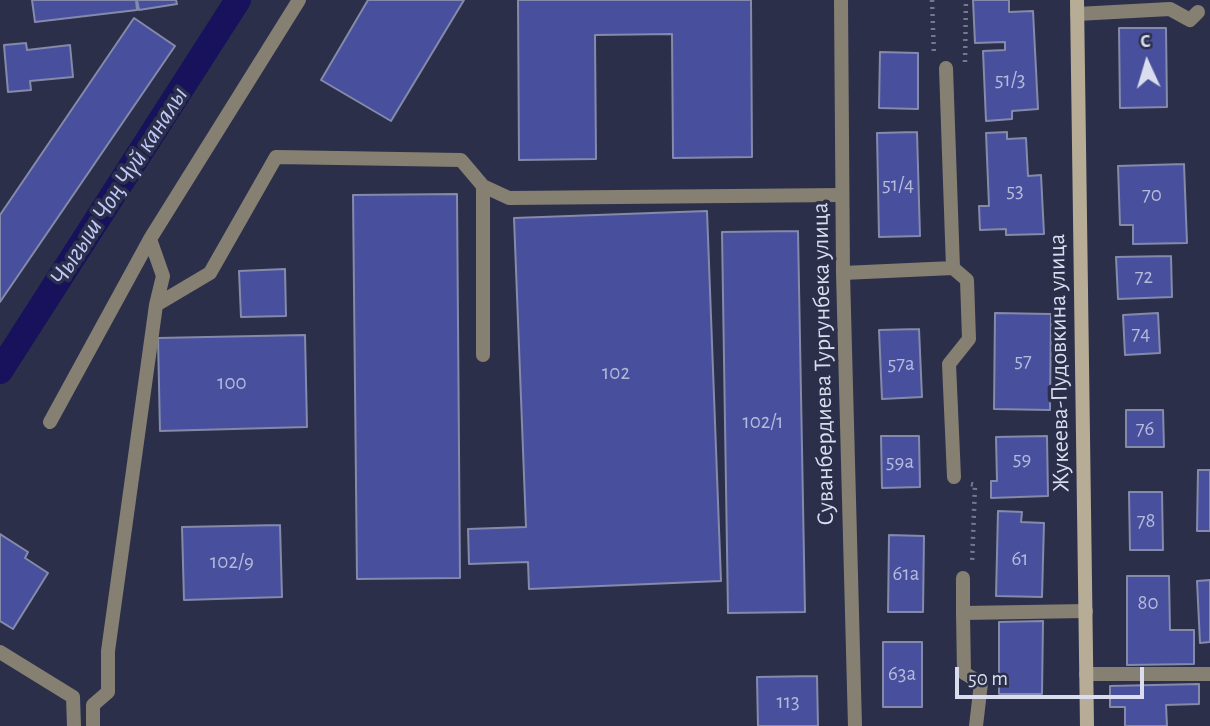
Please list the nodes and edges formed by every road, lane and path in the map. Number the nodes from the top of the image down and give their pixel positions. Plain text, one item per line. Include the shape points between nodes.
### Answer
1 (299, 0) edge
2 (841, 0) edge
3 (932, 0) edge
4 (966, 0) edge
5 (1077, 7) edge
6 (1198, 12) dead end
7 (946, 68) junction
8 (482, 186) junction
9 (842, 195) junction
10 (150, 239) junction
11 (953, 268) junction
12 (842, 273) junction
13 (156, 305) junction
14 (484, 355) dead end
15 (50, 422) dead end
16 (954, 477) joint
17 (962, 578) joint
18 (1086, 611) junction
19 (963, 613) junction
20 (0, 652) edge
21 (1086, 674) junction
22 (1210, 674) edge
23 (74, 726) edge
24 (93, 726) edge
25 (855, 726) edge
26 (976, 726) edge
27 (1087, 726) edge

1 - 10 street
2 - 9 street, Суванбердиева Тургунбека улица
3 - 7 path via 934,59
4 - 7 path via 964,64
5 - 6 street via 1170,9 1190,20
5 - 18 main road, Жукеева-Пудовкина улица
7 - 11 street
8 - 9 street via 509,198
8 - 13 street via 461,160 276,157 210,273
8 - 14 street
9 - 12 street, Суванбердиева Тургунбека улица
10 - 13 street via 163,276
10 - 15 street
11 - 12 street
11 - 16 street via 967,280 969,339 950,364
12 - 25 street, Суванбердиева Тургунбека улица
13 - 24 street via 108,651 108,692 93,705
16 - 17 path via 975,485 971,575
17 - 19 street
18 - 19 street
18 - 21 main road, Жукеева-Пудовкина улица
19 - 26 street via 964,673 981,683
20 - 23 street via 73,697
21 - 22 street
21 - 27 main road, Жукеева-Пудовкина улица

